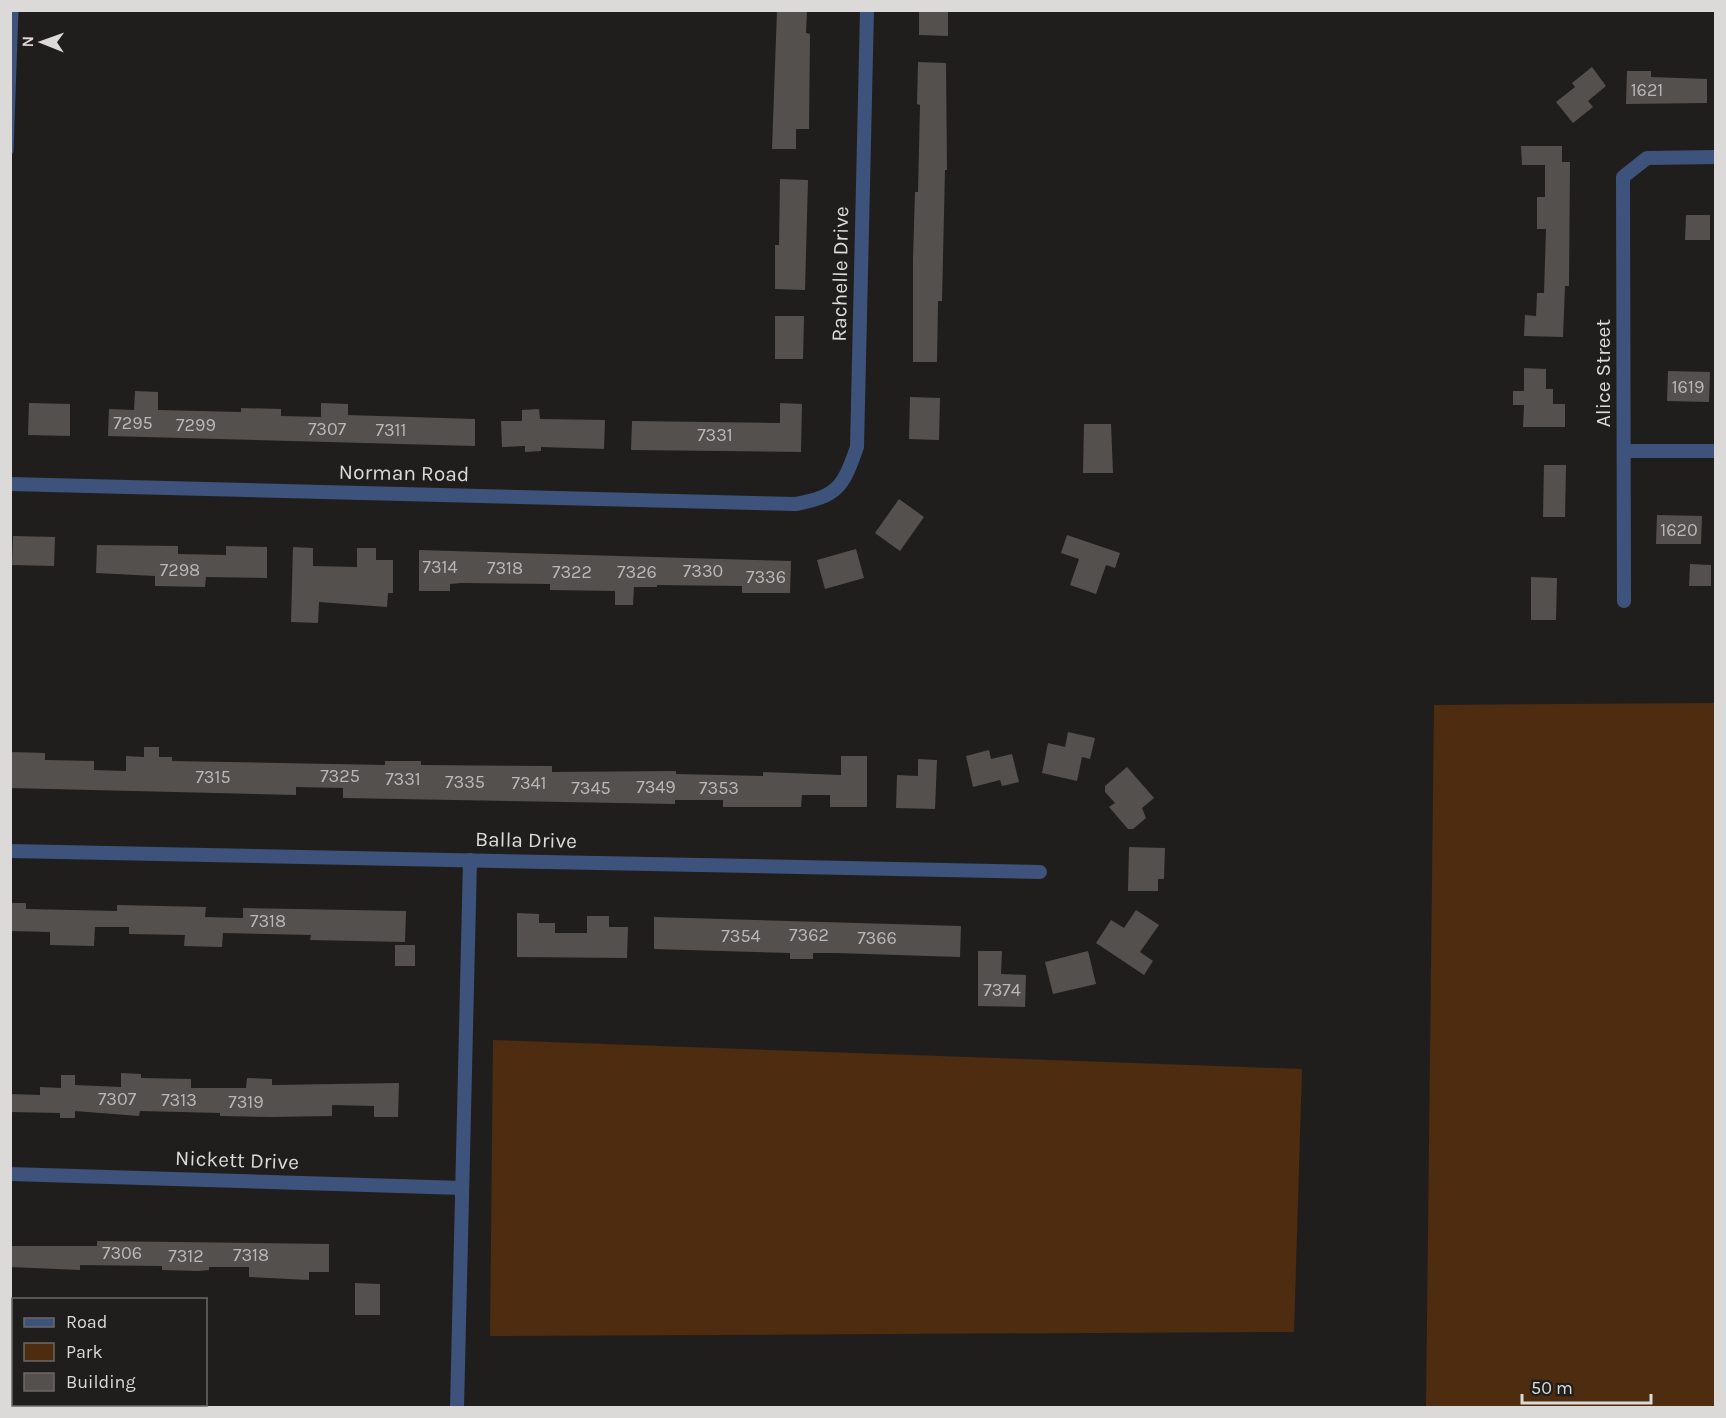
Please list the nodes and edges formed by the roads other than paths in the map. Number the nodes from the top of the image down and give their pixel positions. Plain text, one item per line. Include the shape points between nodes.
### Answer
1 (15, 10) edge
2 (867, 10) edge
3 (12, 26) edge
4 (12, 75) edge
5 (11, 123) edge
6 (10, 152) edge
7 (1716, 157) edge
8 (1625, 451) junction
9 (1716, 451) edge
10 (10, 484) edge
11 (796, 504) joint
12 (1624, 601) dead end
13 (10, 851) edge
14 (470, 860) junction
15 (1040, 872) dead end
16 (10, 1174) edge
17 (462, 1188) junction
18 (457, 1407) edge

1 - 3 lane
2 - 11 street, Rachelle Drive via 857,447 845,481 822,499
3 - 4 lane
4 - 5 lane
5 - 6 lane
7 - 8 street, Alice Street via 1647,158 1623,177
8 - 9 street
8 - 12 street, Alice Street
10 - 11 street, Norman Road
13 - 14 street, Balla Drive
14 - 15 street, Balla Drive
14 - 17 street
16 - 17 street, Nickett Drive
17 - 18 street

